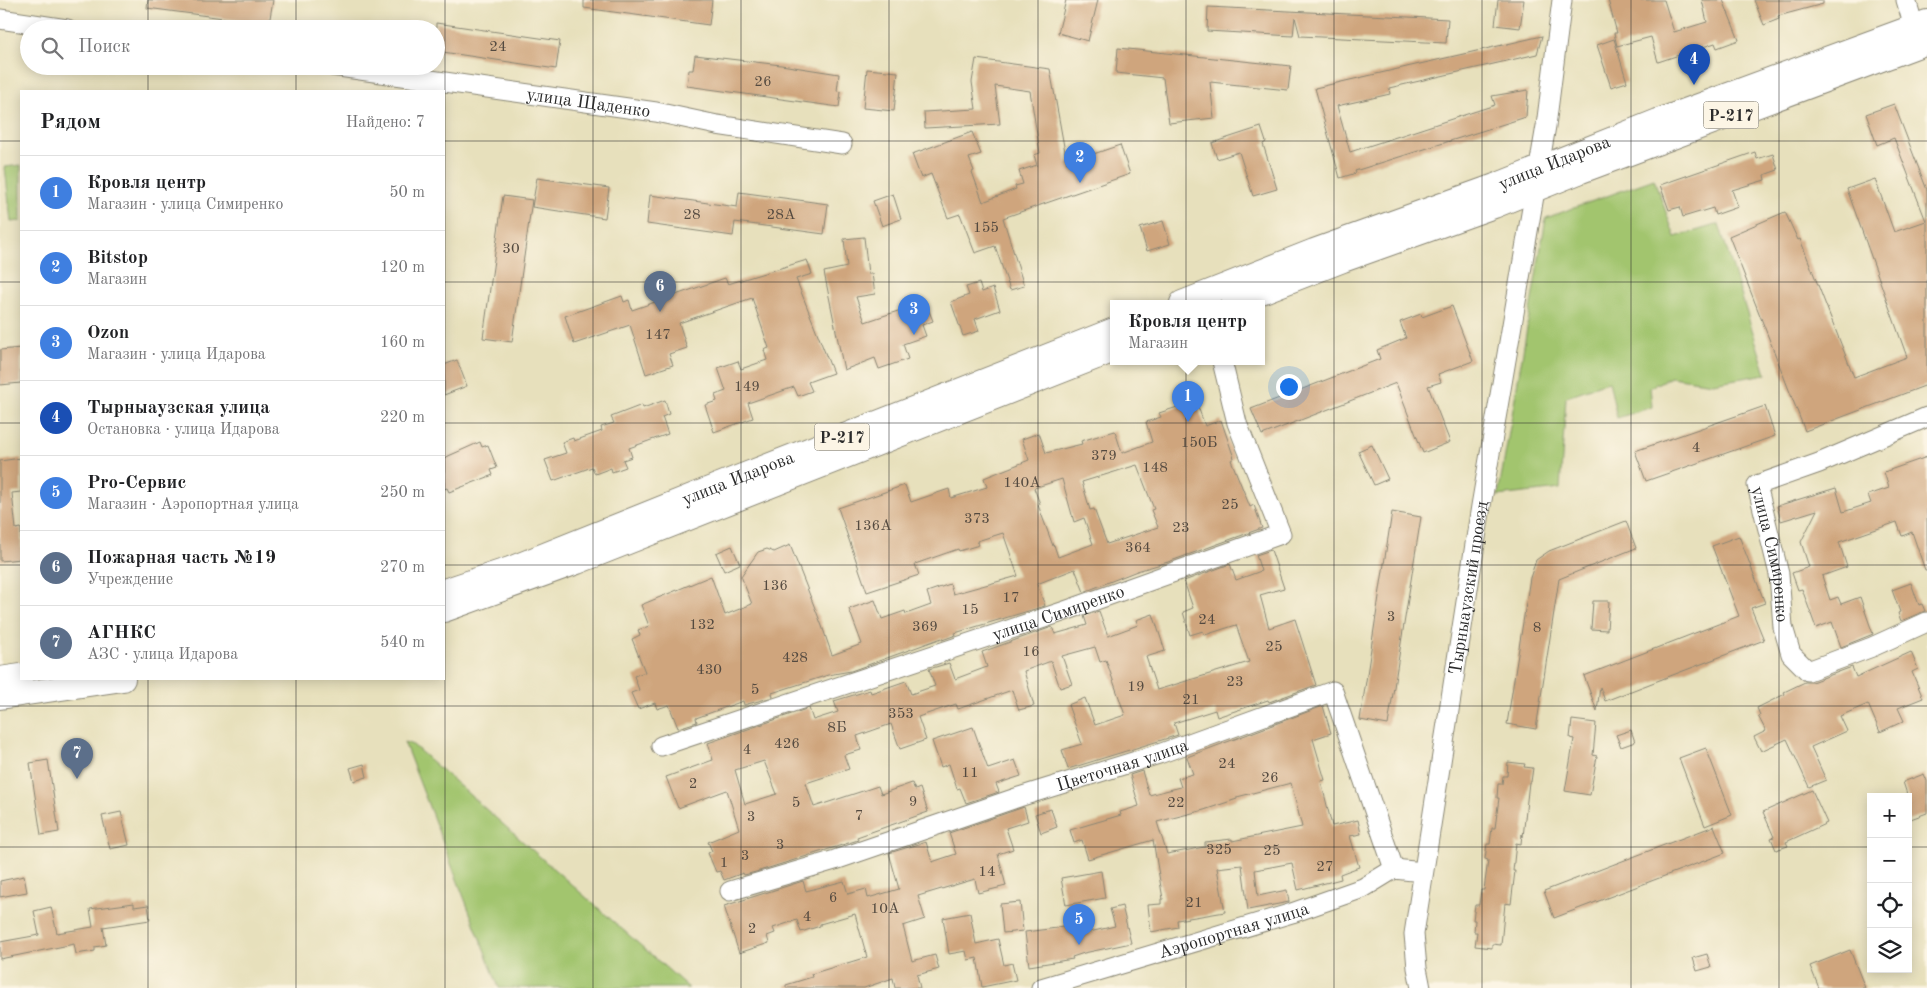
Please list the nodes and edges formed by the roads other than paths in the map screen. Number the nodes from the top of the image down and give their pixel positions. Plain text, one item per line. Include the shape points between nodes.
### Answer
1 (1562, 0) edge
2 (1906, 0) edge
3 (0, 19) edge
4 (20, 22) edge
5 (1922, 30) edge
6 (395, 75) edge
7 (842, 144) dead end
8 (1537, 179) junction
9 (1189, 300) edge
10 (1240, 300) edge
11 (1110, 332) edge
12 (1110, 352) edge
13 (1223, 365) edge
14 (1927, 417) edge
15 (445, 591) edge
16 (445, 610) edge
17 (1927, 622) edge
18 (20, 676) edge
19 (0, 679) edge
20 (116, 680) edge
21 (0, 697) edge
22 (661, 746) dead end
23 (1394, 869) junction
24 (1423, 872) junction
25 (730, 891) dead end
26 (1041, 988) edge
27 (1421, 988) edge

1 - 8 street, Тырныаузский проезд
2 - 5 street
3 - 4 street
5 - 8 main road, улица Идарова / Р-217 via 1658,121
6 - 7 street, улица Щаденко via 656,112
8 - 9 main road, улица Идарова / Р-217 via 1495,186 1314,250
8 - 10 main road, улица Идарова / Р-217
8 - 24 street, Тырныаузский проезд via 1480,506
11 - 15 main road, улица Идарова / Р-217 via 510,569
12 - 16 main road, улица Идарова / Р-217 via 577,562
13 - 22 street, улица Симиренко via 1237,423 1281,534 1065,611
14 - 17 street, улица Симиренко via 1757,485 1779,574 1783,627 1791,654 1808,671
18 - 19 main road
20 - 21 main road
23 - 24 street
23 - 25 street, Цветочная улица via 1333,691 1159,754
23 - 26 street, Аэропортная улица via 1363,888 1292,913
24 - 27 street, Тырныаузский проезд via 1414,934

